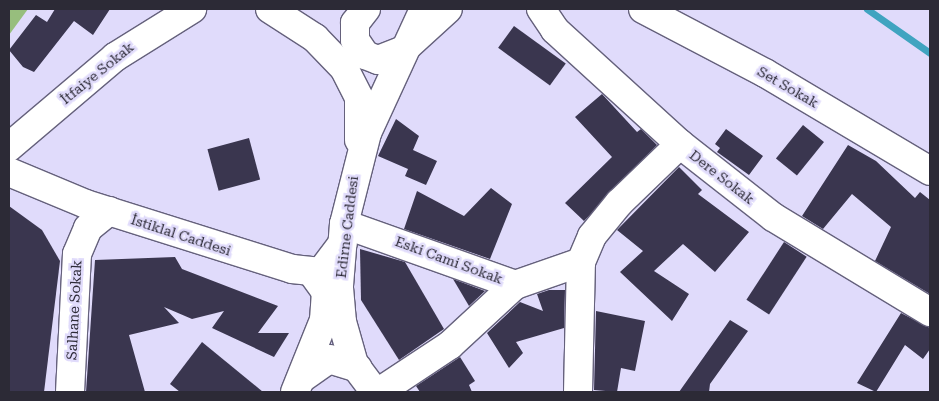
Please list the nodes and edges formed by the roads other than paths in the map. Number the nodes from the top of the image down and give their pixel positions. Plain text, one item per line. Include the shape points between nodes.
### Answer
1 (192, 9) edge
2 (270, 9) edge
3 (366, 9) edge
4 (424, 9) edge
5 (448, 9) edge
6 (541, 9) edge
7 (643, 9) edge
8 (406, 47) junction
9 (15, 141) edge
10 (680, 144) junction
11 (355, 166) junction
12 (930, 171) edge
13 (18, 176) edge
14 (109, 211) junction
15 (344, 233) junction
16 (581, 262) junction
17 (312, 273) junction
18 (515, 285) junction
19 (930, 312) edge
20 (358, 368) junction
21 (299, 385) edge
22 (70, 392) edge
23 (377, 392) edge
24 (578, 392) edge

1 - 9 main road, İtfaiye Sokak via 114,57
2 - 11 main road via 315,38 352,80 361,115
3 - 8 main road via 355,27 362,52 384,60
4 - 8 main road, Edirne Caddesi
5 - 8 main road
6 - 10 main road, Dere Sokak via 556,30
7 - 12 main road, Set Sokak via 765,73
8 - 11 main road, Edirne Caddesi
9 - 13 main road
10 - 16 main road via 619,203 592,236
10 - 19 main road, Dere Sokak via 774,217
11 - 15 main road, Edirne Caddesi
13 - 14 main road, İstiklal Caddesi
14 - 17 main road, İstiklal Caddesi via 227,251
14 - 22 main road, Salhane Sokak via 88,228 77,254
15 - 17 main road via 330,265
15 - 18 main road, Eski Cami Sokak
15 - 20 main road, Edirne Caddesi via 340,307
16 - 18 main road, Eski Cami Sokak
16 - 24 main road
17 - 21 main road via 324,287 326,304 321,333
18 - 23 main road via 450,344
20 - 21 main road via 329,359
20 - 23 main road, Edirne Caddesi

